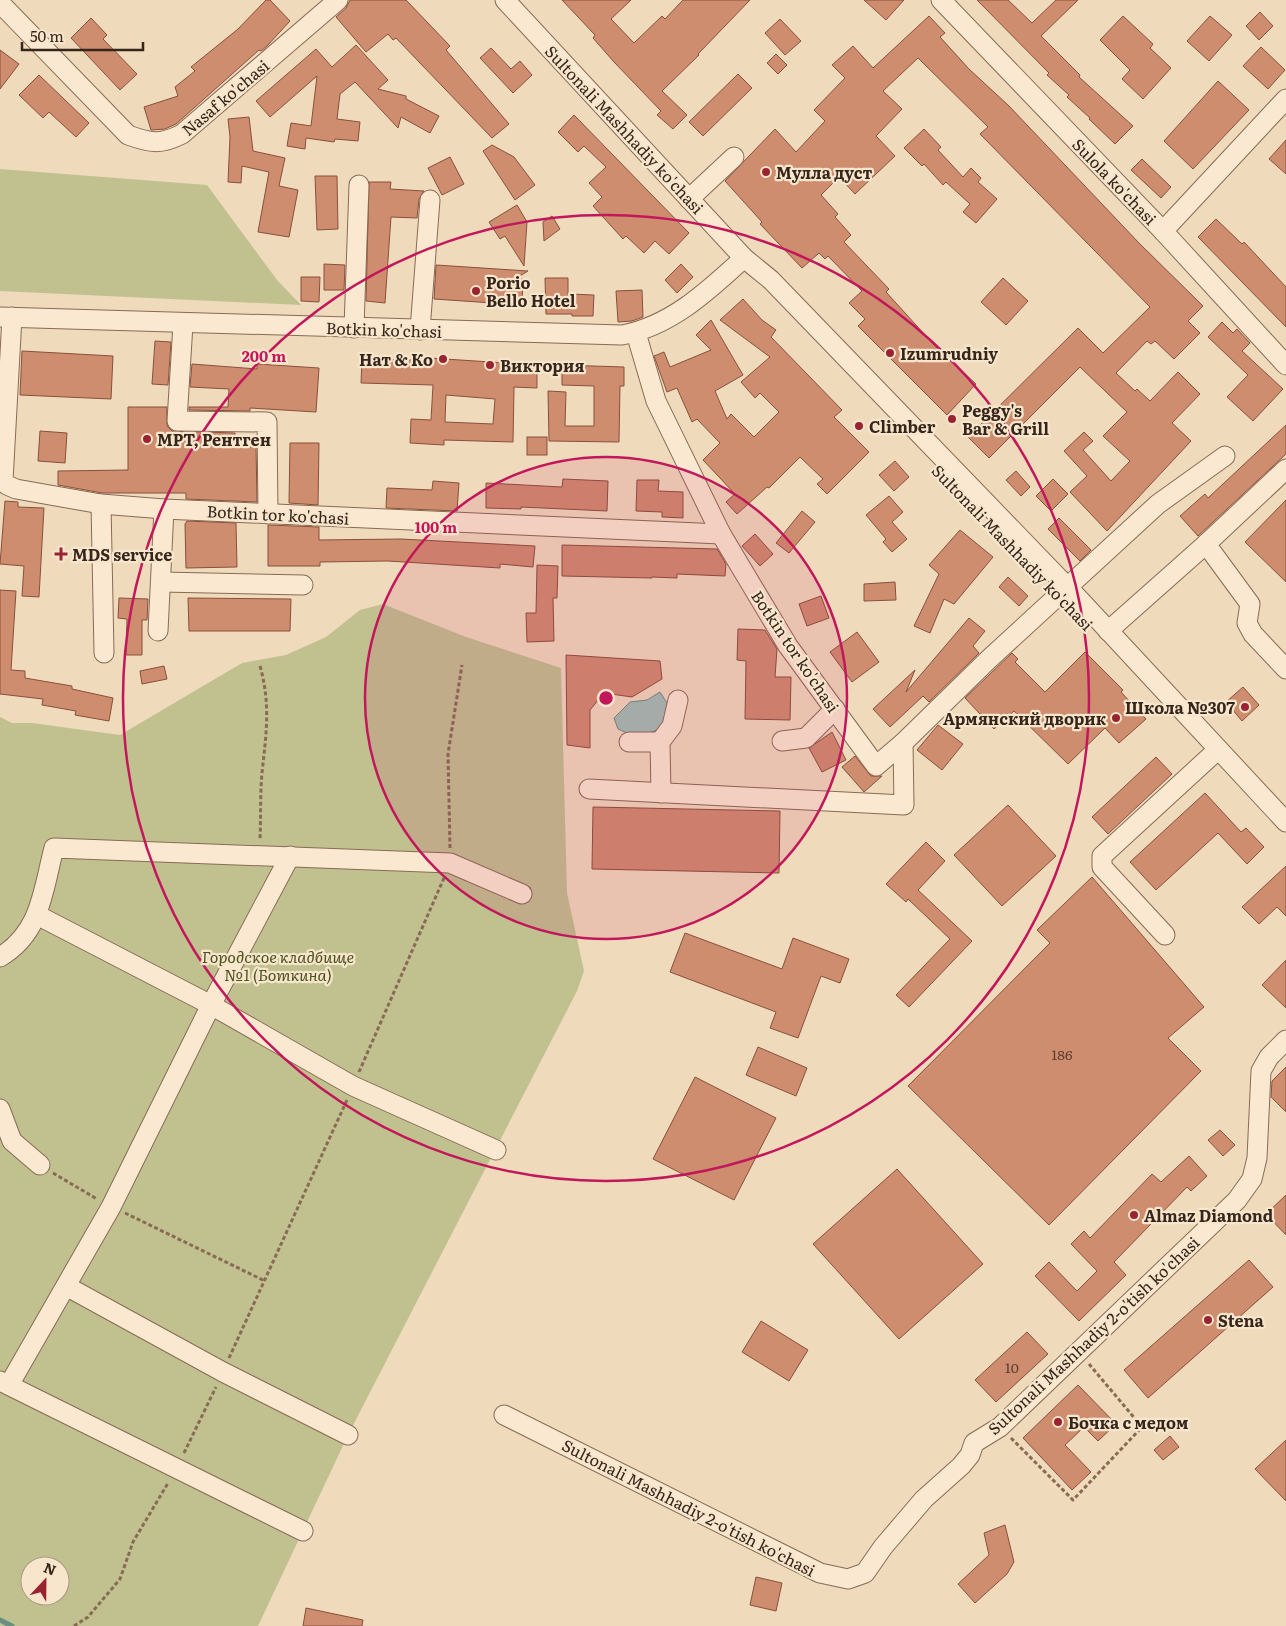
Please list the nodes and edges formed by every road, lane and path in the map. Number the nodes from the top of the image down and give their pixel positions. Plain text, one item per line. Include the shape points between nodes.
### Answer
1 (338, 0) edge
2 (505, 0) edge
3 (941, 0) edge
4 (0, 3) edge
5 (1286, 99) edge
6 (734, 157) dead end
7 (359, 185) dead end
8 (690, 199) junction
9 (430, 200) dead end
10 (1162, 231) junction
11 (744, 258) junction
12 (6, 317) edge
13 (182, 324) junction
14 (354, 328) junction
15 (420, 330) junction
16 (636, 333) junction
17 (1286, 365) edge
18 (1225, 456) dead end
19 (1286, 469) edge
20 (101, 504) junction
21 (164, 509) junction
22 (268, 514) junction
23 (721, 534) junction
24 (1206, 544) junction
25 (161, 582) junction
26 (303, 585) dead end
27 (1064, 591) junction
28 (158, 631) dead end
29 (1108, 631) junction
30 (104, 653) dead end
31 (462, 665) dead end
32 (260, 666) dead end
33 (1286, 669) edge
34 (678, 700) dead end
35 (835, 709) junction
36 (782, 741) dead end
37 (629, 742) dead end
38 (660, 742) junction
39 (903, 743) junction
40 (1212, 755) junction
41 (589, 789) dead end
42 (661, 793) junction
43 (1286, 822) edge
44 (1286, 834) edge
45 (260, 855) junction
46 (290, 856) junction
47 (450, 863) junction
48 (522, 894) dead end
49 (37, 915) junction
50 (1165, 935) dead end
51 (0, 957) edge
52 (211, 1005) junction
53 (1286, 1040) edge
54 (353, 1086) junction
55 (0, 1109) edge
56 (496, 1150) dead end
57 (40, 1165) joint
58 (111, 1207) junction
59 (265, 1281) junction
60 (66, 1286) junction
61 (1079, 1352) junction
62 (223, 1372) junction
63 (3, 1383) edge
64 (504, 1415) dead end
65 (1000, 1427) junction
66 (348, 1435) dead end
67 (176, 1468) junction
68 (303, 1531) dead end
69 (74, 1626) edge

1 - 4 street, Nasaf ko'chasi via 182,134 168,141 146,142 128,135
2 - 8 street, Sultonali Mashhadiy ko'chasi
3 - 10 street, Sulola ko'chasi
5 - 10 street
6 - 8 street
7 - 14 street
8 - 11 street, Sultonali Mashhadiy ko'chasi
9 - 15 street
10 - 17 street, Sulola ko'chasi
11 - 16 street, Botkin ko'chasi via 684,309
11 - 27 street, Sultonali Mashhadiy ko'chasi via 771,280
12 - 13 street, Botkin ko'chasi
12 - 20 street, Botkin tor ko'chasi via 3,481 16,489
13 - 14 street, Botkin ko'chasi
13 - 22 street via 177,421 267,422
14 - 15 street, Botkin ko'chasi
15 - 16 street, Botkin ko'chasi via 608,336
16 - 23 street, Botkin tor ko'chasi via 656,401
18 - 27 street via 1158,504
19 - 24 street
20 - 21 street, Botkin tor ko'chasi
20 - 30 street
21 - 22 street, Botkin tor ko'chasi
21 - 25 street
22 - 23 street, Botkin tor ko'chasi
23 - 35 street, Botkin tor ko'chasi via 788,646
24 - 29 street
24 - 33 street via 1250,604 1247,623 1252,634
25 - 26 street
25 - 28 street
27 - 29 street, Sultonali Mashhadiy ko'chasi
27 - 39 street
27 - 40 street, Sultonali Mashhadiy ko'chasi
29 - 43 street, Sultonali Mashhadiy ko'chasi
31 - 47 path via 448,754
32 - 45 path via 269,718 262,776
34 - 38 street via 672,726
35 - 36 street via 806,738
35 - 39 street, Botkin tor ko'chasi via 876,766
37 - 38 street
38 - 42 street
39 - 42 street via 904,805
40 - 44 street, Sultonali Mashhadiy ko'chasi
40 - 50 street via 1102,856 1102,867
41 - 42 street
45 - 46 street
45 - 49 street via 54,848
46 - 47 street
46 - 52 street
47 - 48 street
47 - 54 path
49 - 51 street via 24,938
49 - 52 street
52 - 54 street
52 - 58 street
53 - 61 street, Sultonali Mashhadiy 2-o'tish ko'chasi via 1268,1057 1261,1071 1252,1179 1237,1200
54 - 56 street
54 - 59 path
55 - 57 street via 12,1141
57 - 58 path
58 - 59 path
58 - 60 street
59 - 62 path
60 - 62 street
60 - 63 street
61 - 65 street, Sultonali Mashhadiy 2-o'tish ko'chasi
61 - 65 path via 1142,1428 1073,1500
62 - 66 street
62 - 67 path
63 - 67 street
64 - 65 street, Sultonali Mashhadiy 2-o'tish ko'chasi via 820,1573 848,1579 865,1573 924,1499 970,1456 974,1443
67 - 68 street
67 - 69 path via 133,1542 120,1578 88,1616

